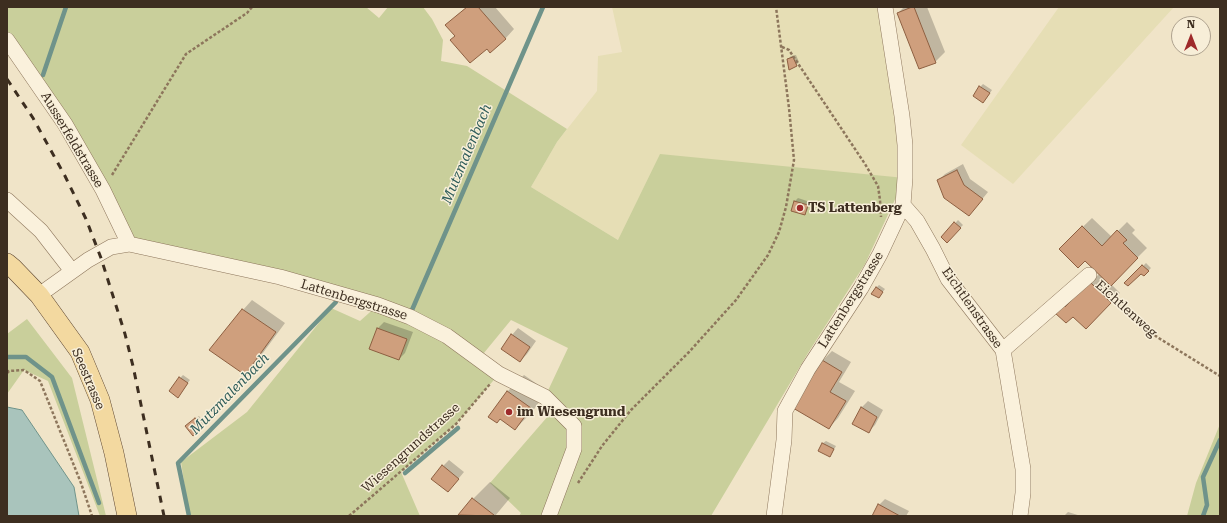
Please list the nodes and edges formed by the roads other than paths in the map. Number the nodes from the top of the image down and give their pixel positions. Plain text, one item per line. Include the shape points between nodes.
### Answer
1 (885, 7) edge
2 (7, 40) edge
3 (7, 200) edge
4 (903, 205) junction
5 (129, 244) junction
6 (7, 263) edge
7 (72, 271) junction
8 (1089, 275) road end
9 (39, 295) junction
10 (1003, 350) junction
11 (127, 516) edge
12 (549, 516) edge
13 (774, 516) edge
14 (1020, 516) edge

1 - 4 street, Lattenbergstrasse via 905,146
2 - 5 street, Ausserfeldstrasse via 65,124 103,190
3 - 7 street via 41,231
4 - 10 street, Eichtlenstrasse via 917,221 948,279
4 - 13 street, Lattenbergstrasse via 861,288 808,369 785,411 784,440
5 - 7 street via 111,248
5 - 12 street, Lattenbergstrasse via 280,277 410,316 447,336 499,374 545,397 574,426 574,449
6 - 9 main road, Seestrasse
7 - 9 street
8 - 10 street, Eichtlenweg
9 - 11 main road, Seestrasse via 80,352 100,400
10 - 14 street, Eichtlenstrasse via 1023,469 1024,493

